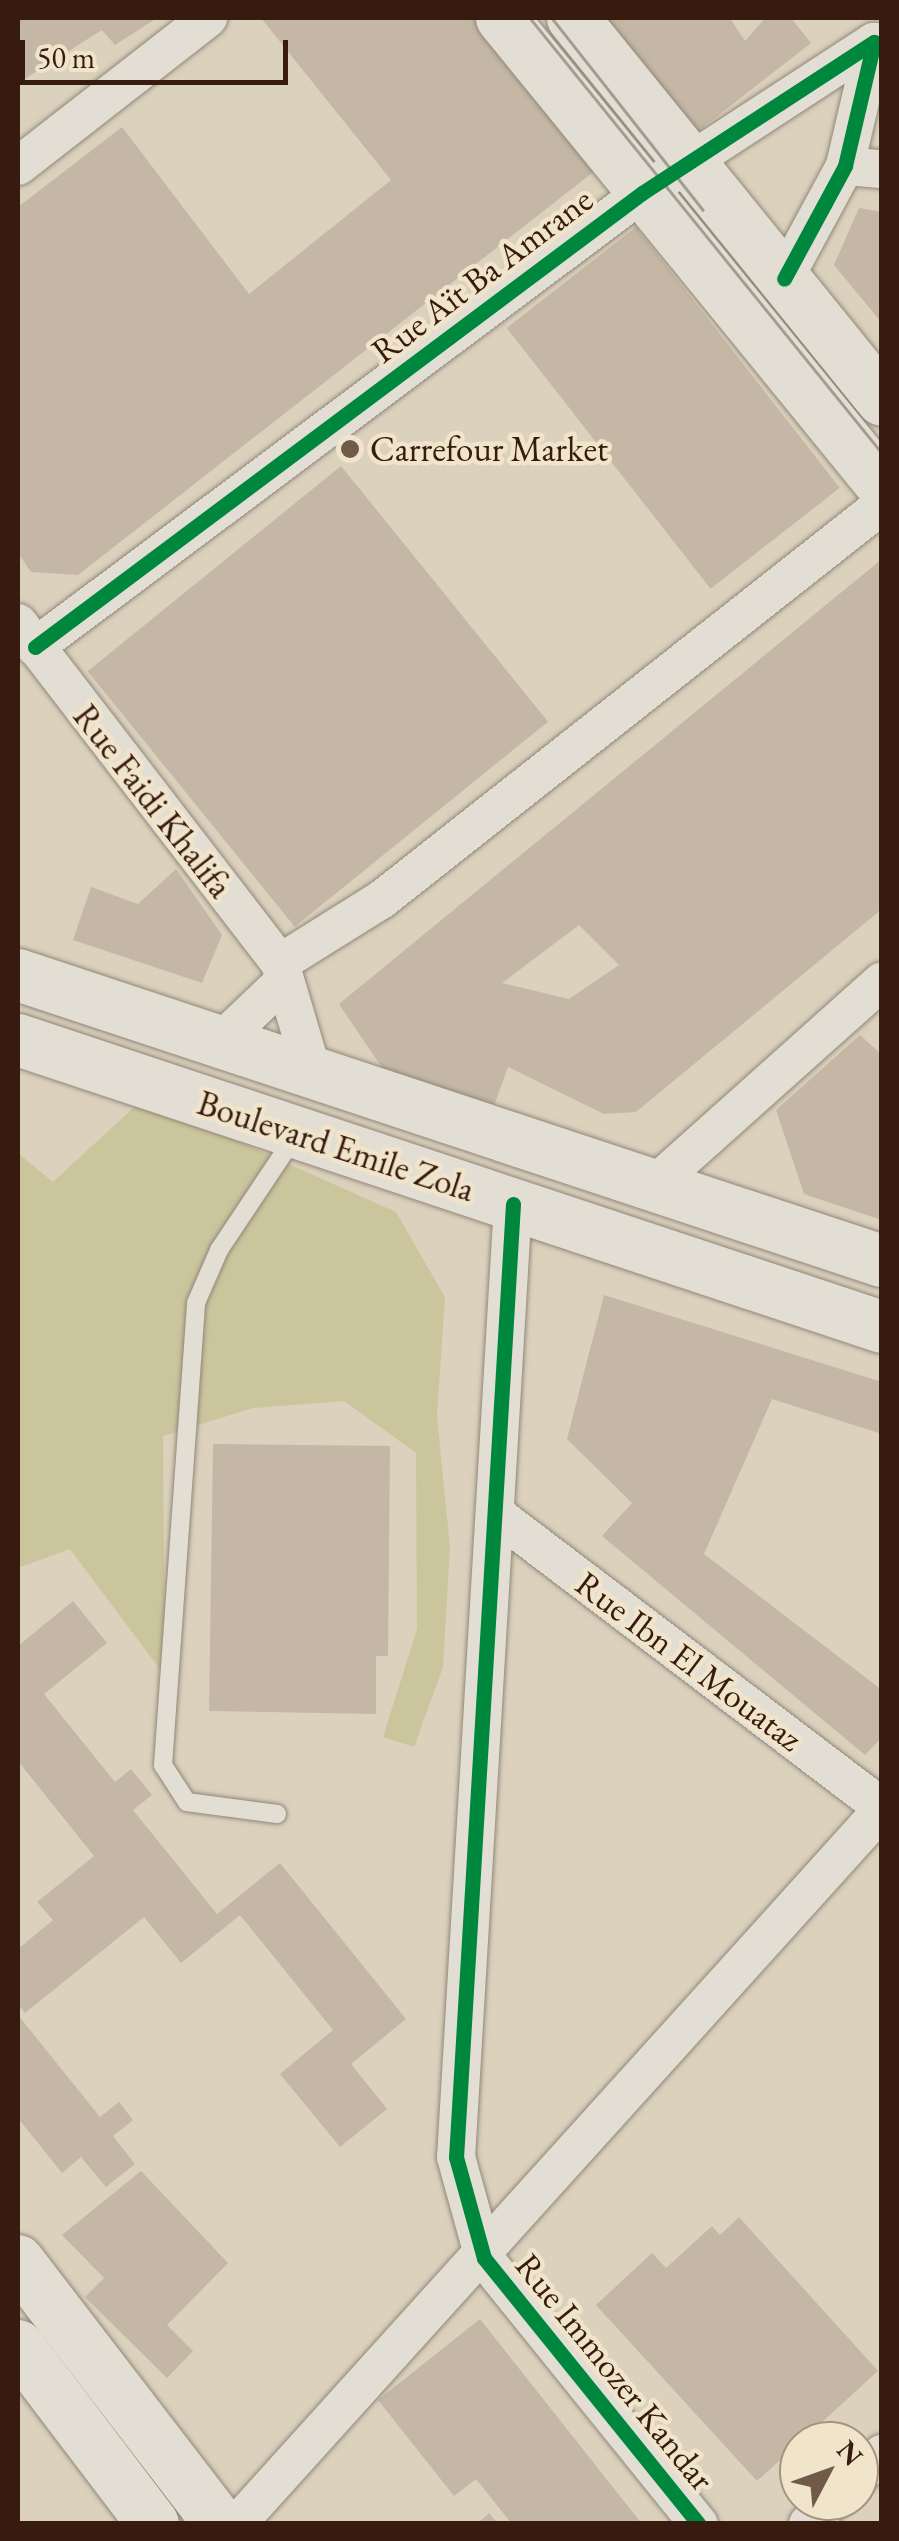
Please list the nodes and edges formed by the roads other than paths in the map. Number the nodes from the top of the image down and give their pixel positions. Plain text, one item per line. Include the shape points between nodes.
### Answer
1 (208, 18) edge
2 (502, 18) edge
3 (573, 18) edge
4 (878, 39) edge
5 (18, 166) edge
6 (691, 166) junction
7 (863, 167) edge
8 (642, 193) junction
9 (784, 279) junction
10 (882, 400) edge
11 (882, 485) edge
12 (882, 505) edge
13 (26, 635) edge
14 (282, 972) junction
15 (18, 976) edge
16 (882, 981) edge
17 (18, 1040) edge
18 (220, 1042) junction
19 (312, 1071) junction
20 (297, 1132) junction
21 (653, 1186) junction
22 (513, 1204) junction
23 (882, 1261) edge
24 (882, 1327) edge
25 (497, 1515) junction
26 (882, 1808) edge
27 (277, 1814) dead end
28 (484, 2258) junction
29 (18, 2261) edge
30 (34, 2317) edge
31 (18, 2346) edge
32 (153, 2524) edge
33 (220, 2524) edge
34 (237, 2524) edge
35 (699, 2524) edge

1 - 5 street
2 - 8 main road
3 - 6 main road
4 - 6 street, Rue Aït Ba Amrane
4 - 7 street, Rue Aït Ba Amrane
6 - 8 street, Rue Aït Ba Amrane
6 - 9 main road
7 - 9 street, Rue Aït Ba Amrane
8 - 11 main road
8 - 13 street, Rue Aït Ba Amrane
9 - 10 main road
12 - 14 street
13 - 14 street, Rue Faidi Khalifa
14 - 18 street
14 - 19 street, Rue Faidi Khalifa
15 - 18 main road, Boulevard Emile Zola
16 - 21 street
17 - 20 main road, Boulevard Emile Zola
18 - 19 main road, Boulevard Emile Zola
19 - 21 main road, Boulevard Emile Zola
20 - 22 main road, Boulevard Emile Zola
20 - 27 lane via 218,1250 196,1303 163,1765 187,1802
21 - 23 main road, Boulevard Emile Zola
22 - 24 main road, Boulevard Emile Zola
22 - 25 street, Rue Immozer Kandar
25 - 26 street, Rue Ibn El Mouataz
25 - 28 street, Rue Immozer Kandar via 455,2100 464,2204
26 - 28 street
28 - 34 street
28 - 35 street, Rue Immozer Kandar
29 - 30 main road
30 - 33 main road
31 - 32 main road

